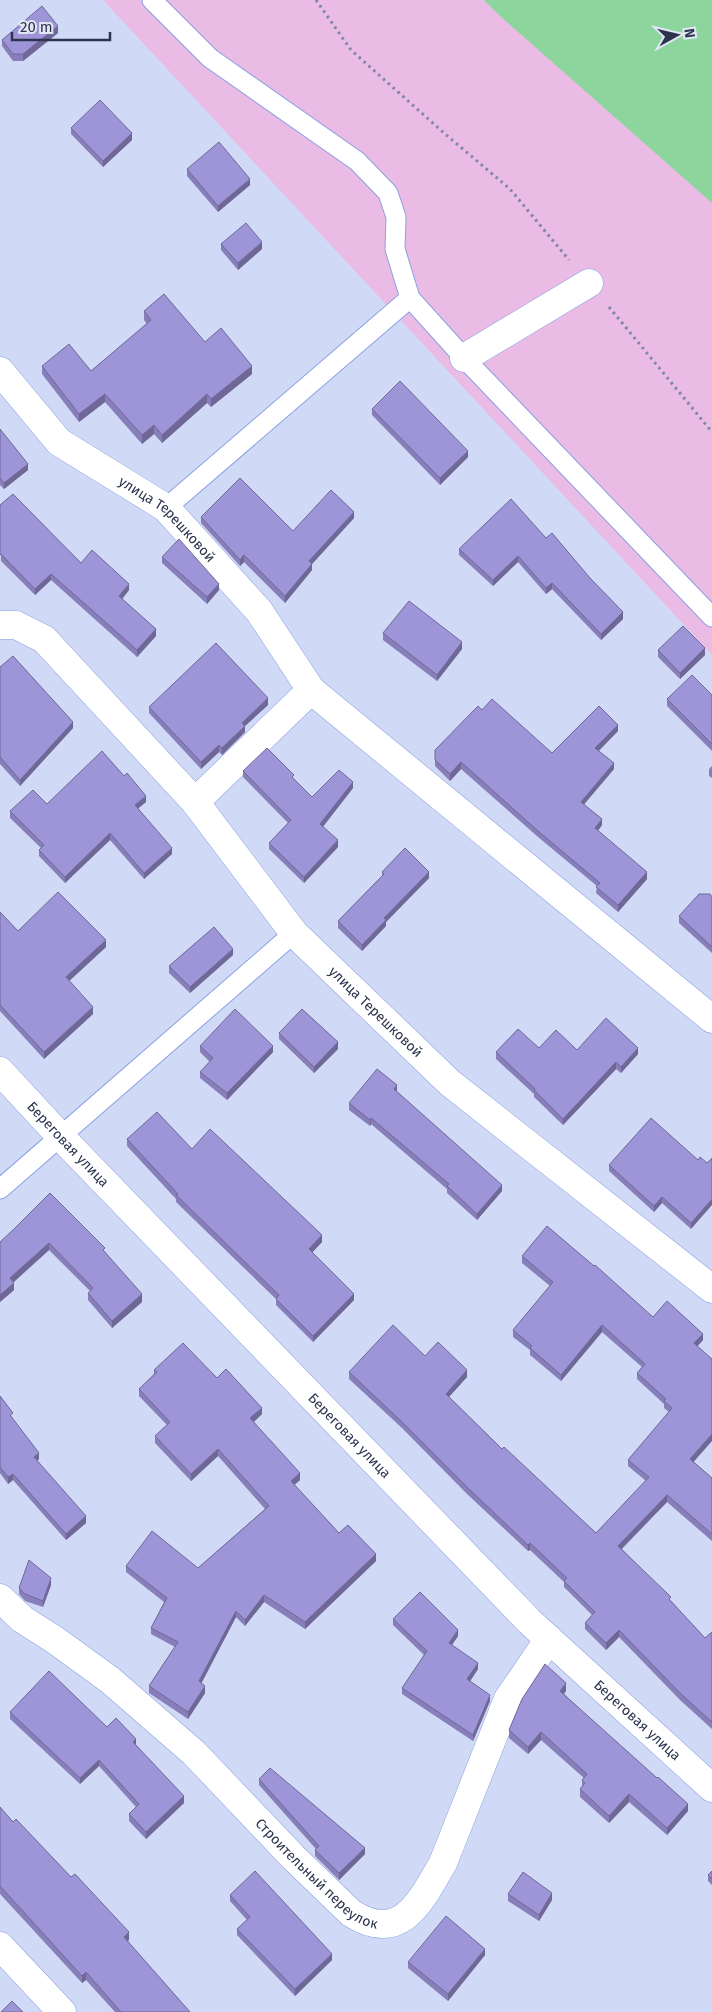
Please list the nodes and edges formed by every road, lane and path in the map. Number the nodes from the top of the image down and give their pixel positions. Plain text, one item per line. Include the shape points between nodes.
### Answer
1 (152, 0) edge
2 (316, 0) edge
3 (589, 284) junction
4 (410, 298) junction
5 (464, 358) junction
6 (0, 371) edge
7 (712, 432) edge
8 (166, 508) junction
9 (712, 617) edge
10 (0, 625) edge
11 (311, 690) junction
12 (196, 802) junction
13 (294, 933) junction
14 (712, 1019) edge
15 (0, 1071) edge
16 (60, 1136) junction
17 (0, 1189) edge
18 (712, 1289) edge
19 (0, 1598) edge
20 (549, 1640) junction
21 (712, 1788) edge
22 (0, 1946) edge
23 (62, 2012) edge

1 - 4 lane via 210,58 357,161 388,193 396,216 395,249
2 - 3 path via 351,50 510,189
3 - 5 street
3 - 7 path
4 - 5 lane
4 - 8 lane
5 - 9 lane
6 - 8 street, улица Терешковой via 60,442
8 - 11 street, улица Терешковой via 259,611
10 - 12 street, улица Терешковой via 16,625 44,639
11 - 12 street
11 - 14 street, улица Терешковой
12 - 13 street, улица Терешковой
13 - 16 lane
13 - 18 street, улица Терешковой via 450,1083
15 - 16 street, Береговая улица
16 - 17 lane
16 - 20 street, Береговая улица
19 - 20 street, Строительный переулок via 22,1619 110,1680 194,1753 292,1858 351,1913 378,1924 395,1923 404,1918 428,1888 442,1863 508,1699
20 - 21 street, Береговая улица
22 - 23 street

